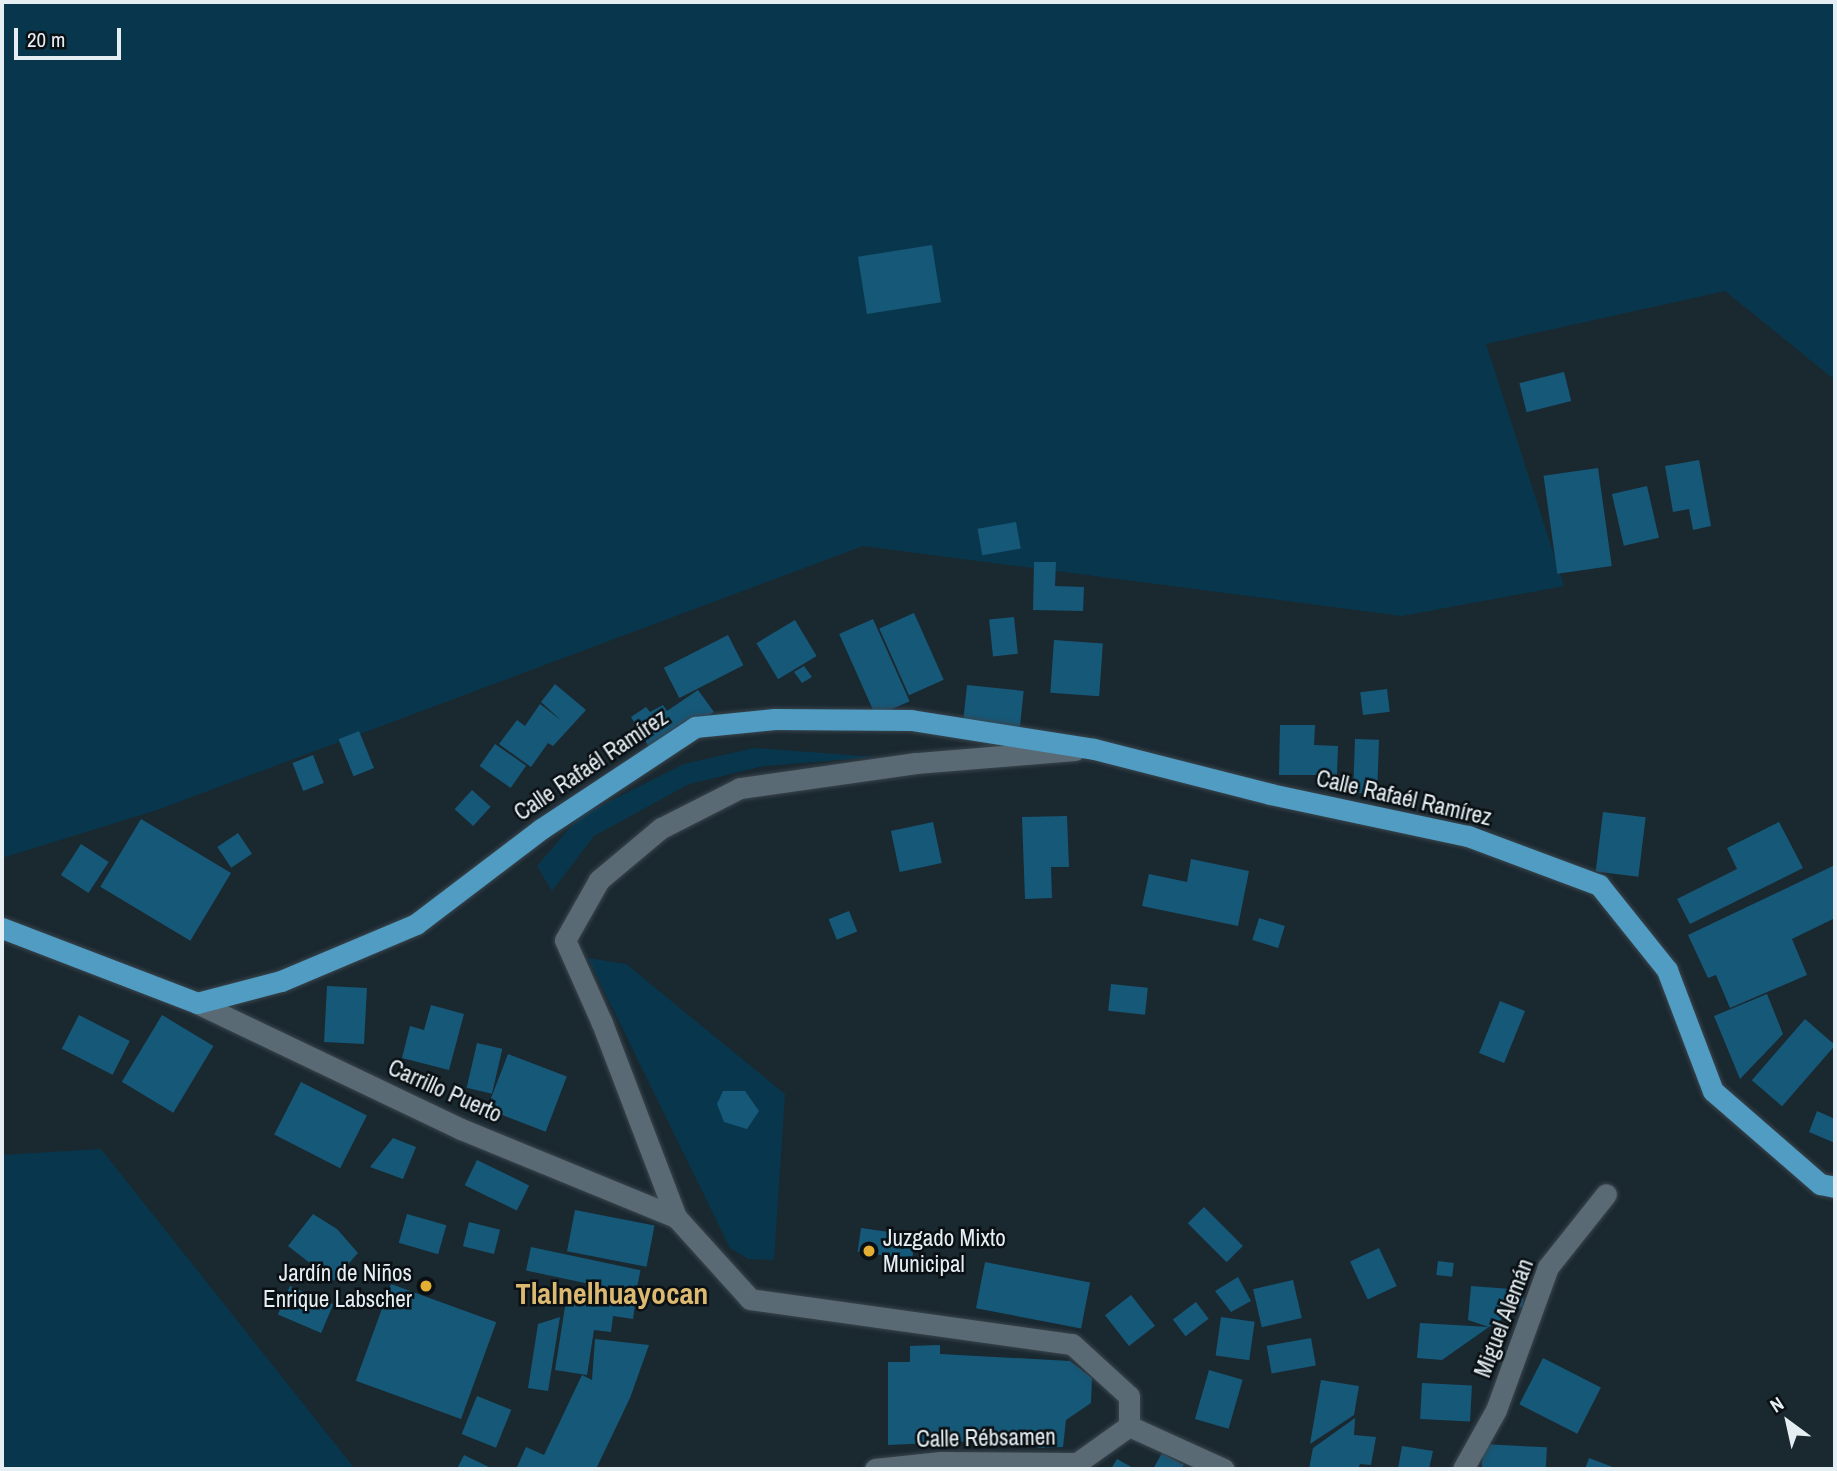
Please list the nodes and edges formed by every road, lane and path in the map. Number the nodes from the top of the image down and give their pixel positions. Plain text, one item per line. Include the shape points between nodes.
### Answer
1 (1094, 749) junction
2 (2, 928) edge
3 (197, 1003) junction
4 (1835, 1187) edge
5 (1606, 1194) dead end
6 (676, 1217) junction
7 (1129, 1426) junction
8 (875, 1469) edge
9 (1224, 1469) edge
10 (1463, 1469) edge

1 - 3 main road, Calle Rafaél Ramírez via 911,720 775,719 695,727 541,829 416,924 281,981
1 - 4 main road, Calle Rafaél Ramírez via 1270,794 1468,836 1599,886 1667,970 1713,1091 1820,1184
1 - 6 street, Calle Rafaél Ramírez via 916,763 740,788 662,828 599,880 565,940
2 - 3 main road
3 - 6 street, Carrillo Puerto via 461,1129
5 - 10 street, Miguel Alemán via 1548,1267 1496,1410
6 - 7 street via 750,1299 1072,1344 1129,1396
7 - 8 street, Calle Rébsamen via 1077,1463 941,1462
7 - 9 street

